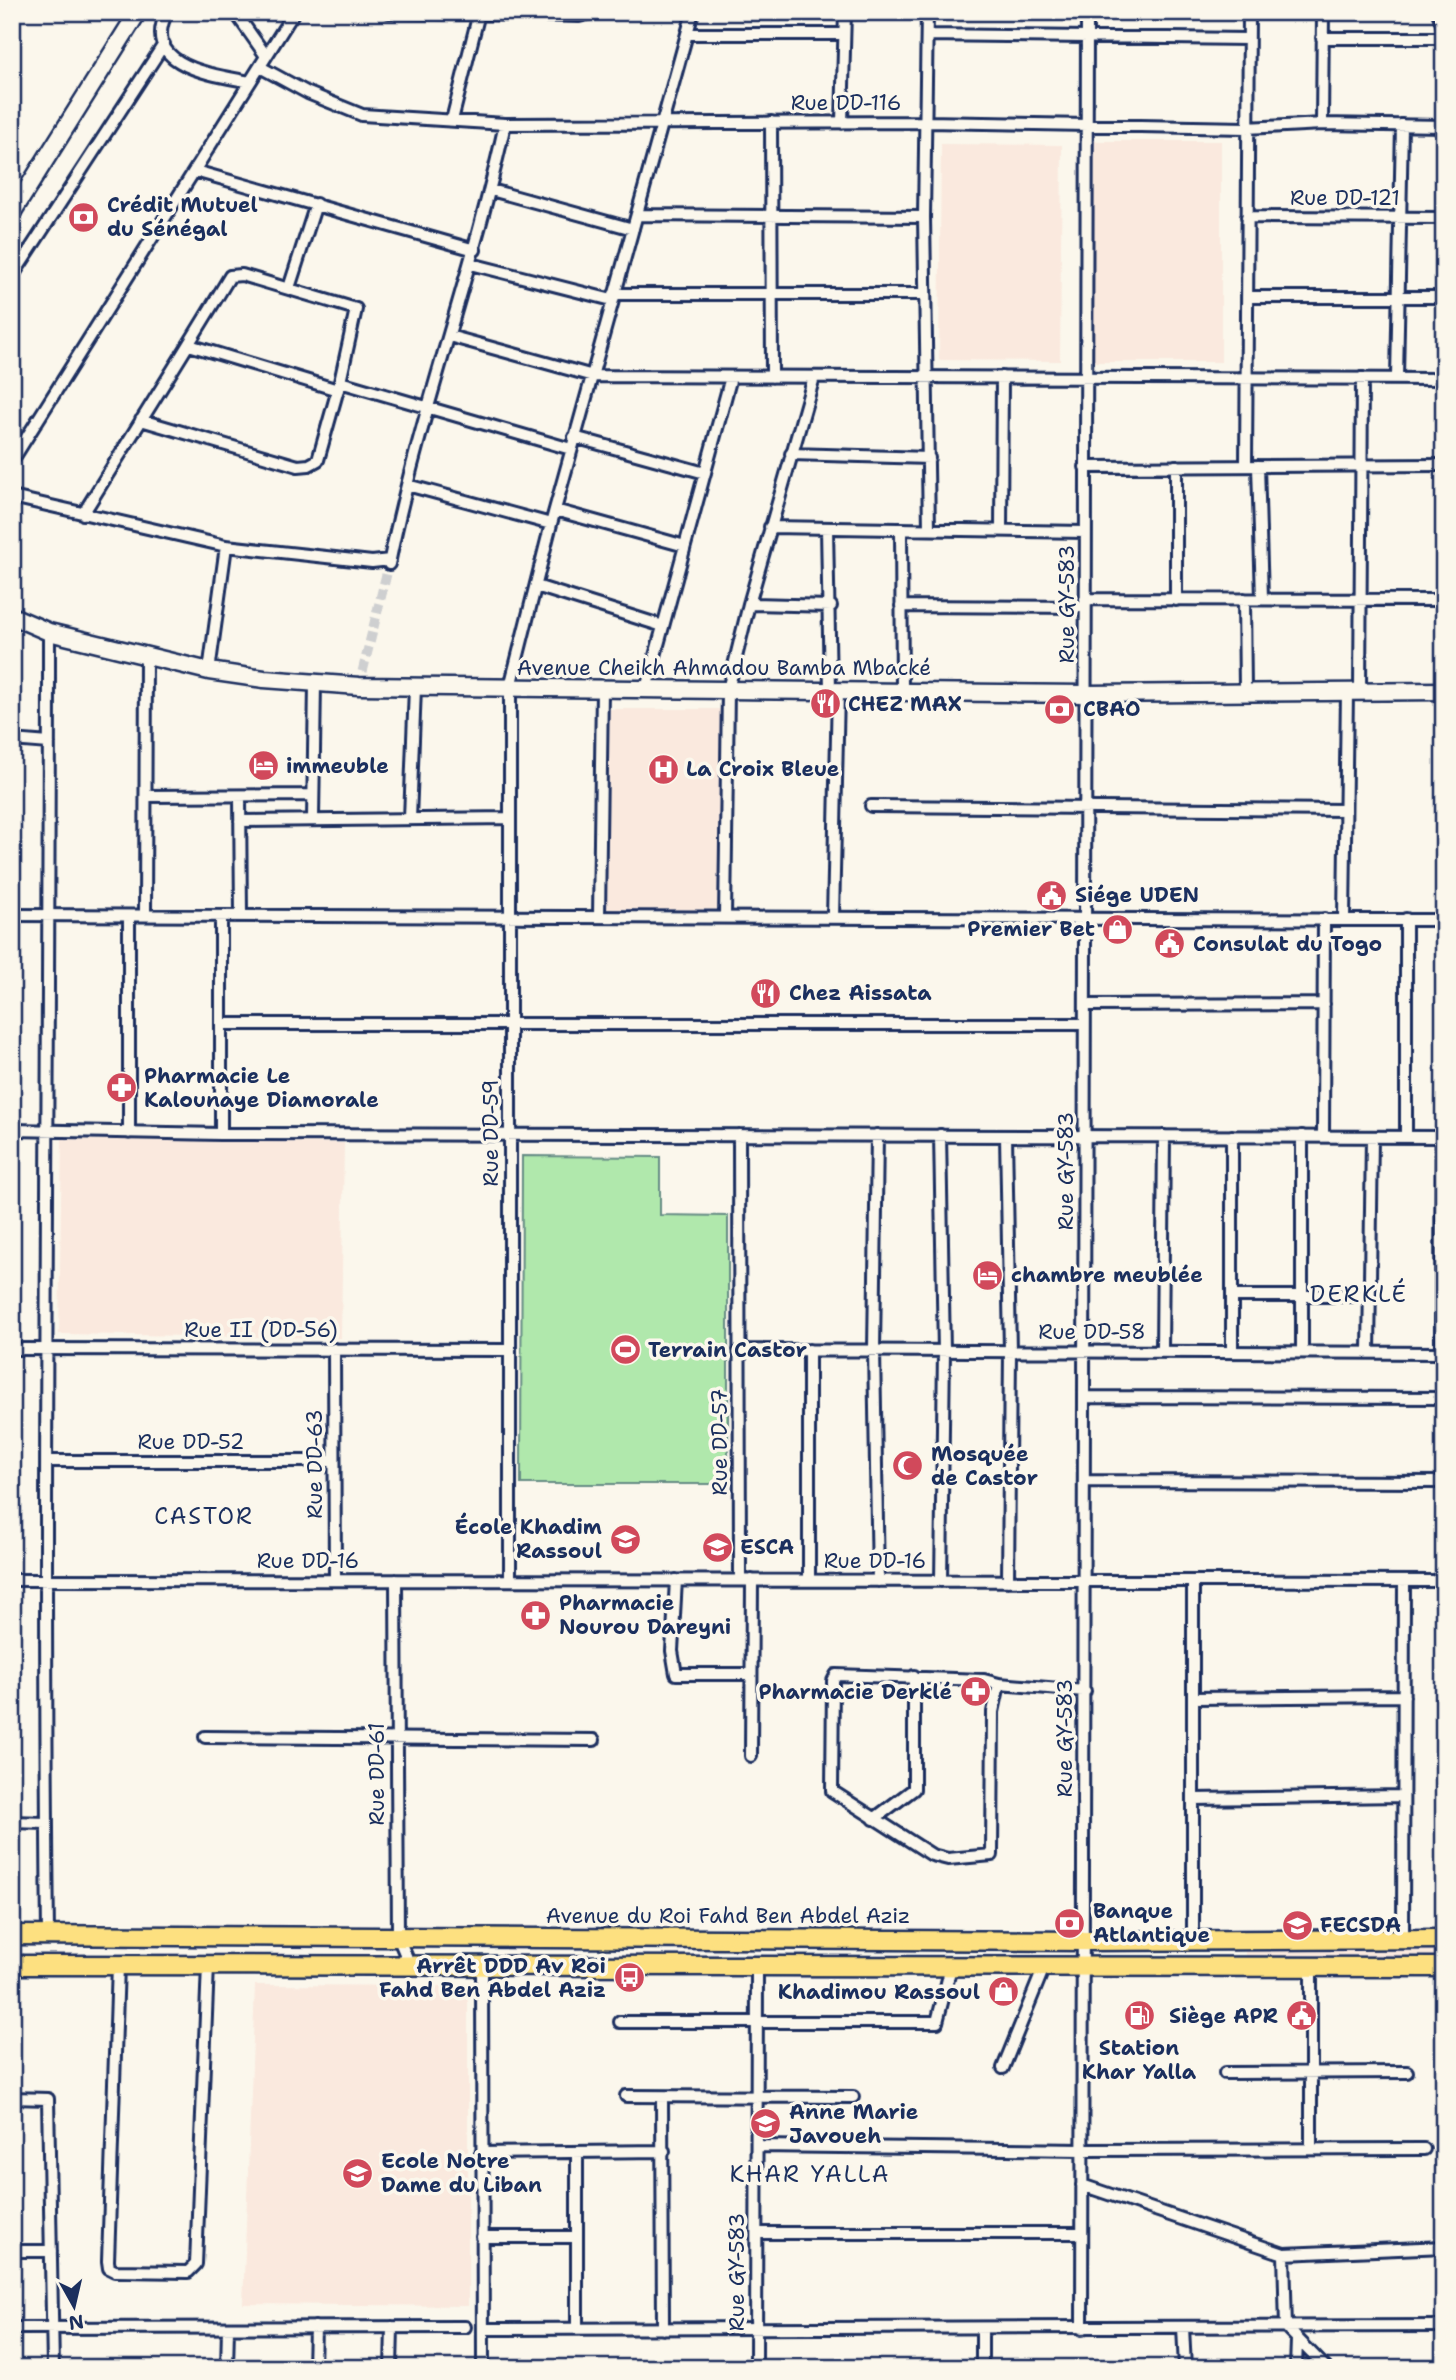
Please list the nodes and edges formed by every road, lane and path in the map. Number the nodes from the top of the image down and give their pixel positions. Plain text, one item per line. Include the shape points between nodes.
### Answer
1 (167, 12) edge
2 (235, 12) edge
3 (294, 12) edge
4 (389, 12) edge
5 (594, 12) edge
6 (693, 12) edge
7 (845, 12) edge
8 (927, 12) edge
9 (1087, 12) edge
10 (1249, 12) edge
11 (1324, 12) edge
12 (1438, 12) edge
13 (479, 13) edge
14 (496, 13) edge
15 (134, 14) edge
16 (1444, 30) edge
17 (687, 34) junction
18 (844, 34) junction
19 (927, 35) junction
20 (1086, 35) junction
21 (1322, 38) junction
22 (1444, 38) edge
23 (1248, 39) junction
24 (164, 44) junction
25 (266, 56) junction
26 (260, 67) junction
27 (250, 82) junction
28 (452, 120) junction
29 (771, 122) junction
30 (842, 122) junction
31 (928, 122) junction
32 (665, 123) junction
33 (505, 124) junction
34 (1322, 124) junction
35 (1402, 124) junction
36 (1086, 125) junction
37 (1444, 125) edge
38 (1246, 128) junction
39 (195, 171) junction
40 (491, 190) junction
41 (316, 204) junction
42 (12, 213) edge
43 (637, 215) junction
44 (772, 216) junction
45 (924, 217) junction
46 (1247, 217) junction
47 (1401, 218) junction
48 (1444, 218) edge
49 (633, 229) junction
50 (475, 250) junction
51 (471, 264) junction
52 (12, 277) edge
53 (289, 288) junction
54 (925, 294) junction
55 (772, 295) junction
56 (613, 297) junction
57 (1247, 297) junction
58 (1444, 297) edge
59 (1399, 298) junction
60 (449, 336) junction
61 (189, 345) junction
62 (593, 376) junction
63 (731, 377) junction
64 (772, 377) junction
65 (814, 377) junction
66 (929, 377) junction
67 (1002, 377) junction
68 (1085, 378) junction
69 (1246, 378) junction
70 (1362, 378) junction
71 (1397, 378) junction
72 (1444, 379) edge
73 (339, 386) junction
74 (428, 408) junction
75 (141, 420) junction
76 (575, 437) junction
77 (571, 449) junction
78 (791, 454) junction
79 (929, 458) junction
80 (12, 461) edge
81 (1361, 465) junction
82 (1444, 465) edge
83 (1176, 466) junction
84 (1252, 466) junction
85 (1085, 467) junction
86 (705, 473) junction
87 (407, 485) junction
88 (12, 497) edge
89 (555, 510) junction
90 (83, 514) junction
91 (551, 524) junction
92 (770, 527) junction
93 (827, 528) junction
94 (901, 529) junction
95 (929, 529) junction
96 (1001, 530) junction
97 (1085, 532) junction
98 (226, 546) junction
99 (685, 546) junction
100 (536, 586) junction
101 (1262, 598) junction
102 (1244, 599) junction
103 (1361, 599) junction
104 (1176, 600) junction
105 (1444, 600) edge
106 (1085, 603) junction
107 (749, 604) junction
108 (831, 606) junction
109 (901, 606) junction
110 (12, 616) edge
111 (663, 626) junction
112 (49, 632) junction
113 (146, 654) junction
114 (209, 671) junction
115 (315, 683) junction
116 (415, 687) junction
117 (510, 687) junction
118 (602, 689) junction
119 (646, 689) junction
120 (729, 690) junction
121 (1245, 690) junction
122 (834, 691) junction
123 (902, 691) junction
124 (1444, 691) edge
125 (1353, 692) junction
126 (1086, 694) junction
127 (12, 740) edge
128 (49, 743) junction
129 (313, 795) junction
130 (146, 796) junction
131 (240, 796) junction
132 (871, 806) dead end
133 (1086, 809) junction
134 (1345, 810) junction
135 (510, 818) junction
136 (313, 819) junction
137 (410, 819) junction
138 (240, 821) junction
139 (12, 915) edge
140 (47, 915) junction
141 (130, 916) junction
142 (145, 916) junction
143 (220, 916) junction
144 (241, 916) junction
145 (510, 917) junction
146 (599, 917) junction
147 (725, 917) junction
148 (833, 918) junction
149 (1085, 919) junction
150 (1324, 919) junction
151 (1344, 919) junction
152 (1406, 919) junction
153 (1444, 920) edge
154 (1324, 1004) junction
155 (1085, 1005) junction
156 (222, 1024) junction
157 (510, 1024) junction
158 (1084, 1024) junction
159 (12, 1130) edge
160 (45, 1130) junction
161 (129, 1133) junction
162 (510, 1134) junction
163 (221, 1135) junction
164 (739, 1135) junction
165 (877, 1135) junction
166 (940, 1135) junction
167 (1006, 1136) junction
168 (1086, 1136) junction
169 (1164, 1136) junction
170 (1232, 1136) junction
171 (1302, 1136) junction
172 (1323, 1136) junction
173 (1372, 1136) junction
174 (1406, 1136) junction
175 (1443, 1136) edge
176 (1232, 1296) junction
177 (1302, 1296) junction
178 (1369, 1296) junction
179 (12, 1349) edge
180 (334, 1349) junction
181 (48, 1350) junction
182 (510, 1350) junction
183 (739, 1350) junction
184 (809, 1350) junction
185 (874, 1350) junction
186 (944, 1351) junction
187 (1010, 1351) junction
188 (1086, 1352) junction
189 (1162, 1352) junction
190 (1232, 1352) junction
191 (1302, 1352) junction
192 (1369, 1353) junction
193 (1442, 1353) edge
194 (1086, 1397) junction
195 (1444, 1398) edge
196 (48, 1461) junction
197 (334, 1461) junction
198 (1085, 1481) junction
199 (1444, 1482) edge
200 (510, 1578) junction
201 (12, 1580) edge
202 (44, 1580) junction
203 (335, 1580) junction
204 (396, 1580) junction
205 (676, 1580) junction
206 (740, 1580) junction
207 (752, 1580) junction
208 (810, 1580) junction
209 (878, 1581) junction
210 (942, 1581) junction
211 (1008, 1581) junction
212 (1085, 1581) junction
213 (1193, 1581) junction
214 (1404, 1581) junction
215 (1444, 1581) edge
216 (751, 1674) junction
217 (914, 1676) junction
218 (999, 1685) junction
219 (1084, 1691) junction
220 (1404, 1696) junction
221 (1193, 1698) junction
222 (205, 1737) dead end
223 (396, 1739) junction
224 (594, 1740) dead end
225 (751, 1756) dead end
226 (1404, 1796) junction
227 (1193, 1799) junction
228 (874, 1819) junction
229 (12, 1822) edge
230 (47, 1823) junction
231 (12, 1935) edge
232 (48, 1935) junction
233 (398, 1937) junction
234 (1403, 1939) junction
235 (1444, 1939) edge
236 (1193, 1940) junction
237 (1084, 1941) junction
238 (12, 1965) edge
239 (118, 1965) junction
240 (208, 1965) junction
241 (410, 1965) junction
242 (482, 1966) junction
243 (1311, 1966) junction
244 (757, 1967) junction
245 (951, 1967) junction
246 (1044, 1967) junction
247 (1084, 1967) junction
248 (1444, 1967) edge
249 (620, 2022) dead end
250 (759, 2022) junction
251 (1003, 2068) dead end
252 (1407, 2072) dead end
253 (1225, 2073) dead end
254 (1311, 2073) junction
255 (625, 2096) dead end
256 (853, 2097) dead end
257 (12, 2098) edge
258 (662, 2098) junction
259 (758, 2099) junction
260 (758, 2146) junction
261 (1311, 2147) junction
262 (1424, 2149) dead end
263 (1082, 2150) junction
264 (664, 2151) junction
265 (577, 2152) junction
266 (481, 2153) junction
267 (1082, 2186) junction
268 (757, 2233) junction
269 (1082, 2233) junction
270 (482, 2237) junction
271 (577, 2237) junction
272 (1444, 2246) edge
273 (12, 2251) edge
274 (51, 2251) junction
275 (1284, 2253) junction
276 (315, 2327) junction
277 (392, 2327) junction
278 (465, 2327) dead end
279 (1183, 2327) junction
280 (1286, 2327) junction
281 (1442, 2327) edge
282 (12, 2328) edge
283 (53, 2328) junction
284 (228, 2328) junction
285 (483, 2329) junction
286 (577, 2329) junction
287 (663, 2329) junction
288 (756, 2329) junction
289 (982, 2329) junction
290 (1082, 2329) junction
291 (1297, 2340) junction
292 (53, 2368) edge
293 (227, 2368) edge
294 (314, 2368) edge
295 (391, 2368) edge
296 (483, 2368) edge
297 (756, 2368) edge
298 (982, 2368) edge
299 (1185, 2368) edge
300 (1296, 2368) edge
301 (1326, 2368) edge

1 - 24 street via 160,26
2 - 25 street
3 - 25 street
4 - 13 street
5 - 14 street via 579,16
6 - 17 street, Rue DD-59
7 - 18 street
8 - 19 street
9 - 20 street, Rue GY-583
10 - 23 street
11 - 21 street
12 - 16 street
13 - 14 street
13 - 28 street
15 - 42 street
17 - 18 street
17 - 32 street, Rue DD-59
18 - 30 street
19 - 20 street
19 - 31 street
20 - 23 street
20 - 36 street, Rue GY-583
21 - 22 street
21 - 34 street
23 - 38 street
24 - 27 street via 189,68
24 - 52 street
25 - 26 street
26 - 27 street
26 - 28 street, Rue DD-116 via 362,115
27 - 39 street
28 - 33 street, Rue DD-116
29 - 30 street, Rue DD-116
29 - 32 street, Rue DD-116
29 - 44 street
30 - 31 street, Rue DD-116
31 - 36 street, Rue DD-116
31 - 45 street
32 - 33 street, Rue DD-116
32 - 43 street, Rue DD-59
33 - 40 street
34 - 35 street, Rue DD-116
34 - 38 street, Rue DD-116
35 - 37 street, Rue DD-116
35 - 47 street
36 - 38 street, Rue DD-116
36 - 68 street, Rue GY-583
38 - 46 street
39 - 41 street
39 - 80 street
40 - 49 street
40 - 50 street
41 - 50 street
41 - 53 street
43 - 44 street
43 - 49 street, Rue DD-59
44 - 45 street
44 - 55 street
45 - 54 street
46 - 47 street, Rue DD-121
46 - 57 street
47 - 48 street, Rue DD-121
47 - 59 street
49 - 56 street, Rue DD-59
50 - 51 street
51 - 56 street
51 - 60 street
53 - 61 street via 234,273
53 - 73 street via 356,309
54 - 55 street
54 - 66 street
55 - 56 street
55 - 64 street
56 - 62 street, Rue DD-59
57 - 59 street
57 - 69 street
58 - 59 street
59 - 71 street
60 - 62 street
60 - 74 street
61 - 73 street
61 - 75 street
62 - 63 street
62 - 76 street, Rue DD-59
63 - 64 street
63 - 86 street
64 - 65 street
65 - 66 street
65 - 78 street
66 - 67 street
66 - 79 street
67 - 68 street
67 - 96 street
68 - 69 street
68 - 85 street, Rue GY-583
69 - 70 street
69 - 84 street
70 - 71 street
70 - 81 street
71 - 72 street
73 - 74 street
73 - 75 street via 318,460 309,466
74 - 77 street
74 - 87 street
75 - 90 street
76 - 77 street, Rue DD-59
76 - 86 street
77 - 89 street, Rue DD-59
78 - 79 street
78 - 92 street
79 - 95 street
81 - 82 street
81 - 84 street
81 - 103 street
83 - 84 street
83 - 85 street
83 - 104 street
84 - 101 street
85 - 97 street, Rue GY-583
86 - 99 street
87 - 91 street
87 - 98 street via 389,562
88 - 90 street
89 - 91 street, Rue DD-59
89 - 99 street
90 - 98 street
91 - 100 street, Rue DD-59
92 - 93 street
92 - 107 street
93 - 94 street
93 - 108 street
94 - 95 street
94 - 109 street
95 - 96 street
96 - 97 street
97 - 106 street, Rue GY-583
98 - 114 street
99 - 111 street
100 - 111 street
100 - 117 street, Rue DD-59
101 - 102 street
101 - 103 street
102 - 104 street
102 - 121 street
103 - 105 street
103 - 125 street
104 - 106 street
106 - 109 street
106 - 126 street, Rue GY-583
107 - 108 street
107 - 120 street
108 - 122 street
109 - 123 street
110 - 112 street, Avenue Cheikh Ahmadou Bamba Mbacké
111 - 119 street
112 - 113 street, Avenue Cheikh Ahmadou Bamba Mbacké
112 - 128 street
113 - 114 street, Avenue Cheikh Ahmadou Bamba Mbacké
113 - 130 street
114 - 115 street, Avenue Cheikh Ahmadou Bamba Mbacké
115 - 116 street, Avenue Cheikh Ahmadou Bamba Mbacké
115 - 129 street
116 - 117 street, Avenue Cheikh Ahmadou Bamba Mbacké
116 - 137 street
117 - 118 street, Avenue Cheikh Ahmadou Bamba Mbacké
117 - 135 street, Rue DD-59
118 - 119 street, Avenue Cheikh Ahmadou Bamba Mbacké
118 - 146 street
119 - 120 street, Avenue Cheikh Ahmadou Bamba Mbacké
120 - 122 street, Avenue Cheikh Ahmadou Bamba Mbacké
120 - 147 street
121 - 125 street, Avenue Cheikh Ahmadou Bamba Mbacké
121 - 126 street, Avenue Cheikh Ahmadou Bamba Mbacké
122 - 123 street, Avenue Cheikh Ahmadou Bamba Mbacké
122 - 148 street
123 - 126 street, Avenue Cheikh Ahmadou Bamba Mbacké
124 - 125 street, Avenue Cheikh Ahmadou Bamba Mbacké
125 - 134 street
126 - 133 street, Rue GY-583
127 - 128 street
128 - 140 street
129 - 131 street
129 - 136 street
130 - 131 street
130 - 142 street
131 - 138 street
132 - 133 street
133 - 134 street
133 - 149 street, Rue GY-583
134 - 151 street
135 - 137 street
135 - 145 street, Rue DD-59
136 - 137 street
136 - 138 street
138 - 144 street
139 - 140 street
140 - 141 street
140 - 160 street
141 - 142 street
141 - 161 street
142 - 143 street
143 - 144 street
143 - 156 street
144 - 145 street
145 - 146 street
145 - 157 street, Rue DD-59
146 - 147 street
147 - 148 street
148 - 149 street
149 - 150 street
149 - 155 street, Rue GY-583
150 - 151 street
150 - 154 street
151 - 152 street
152 - 153 street
152 - 174 street
154 - 155 street
154 - 172 street
155 - 158 street, Rue GY-583
156 - 157 street
156 - 163 street
157 - 158 street
157 - 162 street, Rue DD-59
158 - 168 street, Rue GY-583
159 - 160 street
160 - 161 street
160 - 181 street
161 - 163 street
162 - 163 street
162 - 164 street
162 - 182 street, Rue DD-59
164 - 165 street
164 - 183 street, Rue DD-57
165 - 166 street
165 - 185 street
166 - 167 street
166 - 186 street
167 - 168 street
167 - 187 street
168 - 169 street
168 - 188 street, Rue GY-583
169 - 170 street
169 - 189 street
170 - 171 street
170 - 176 street
171 - 172 street
171 - 177 street
172 - 173 street
173 - 174 street
173 - 178 street
174 - 175 street
175 - 193 street
176 - 177 street
176 - 190 street
177 - 178 street
177 - 191 street
178 - 192 street
179 - 181 street, Rue II (DD-56)
180 - 181 street, Rue II (DD-56)
180 - 182 street, Rue II (DD-56)
180 - 197 street, Rue DD-63
181 - 196 street
182 - 200 street, Rue DD-59
183 - 184 street, Rue DD-58
183 - 206 street, Rue DD-57
184 - 185 street, Rue DD-58
184 - 208 street
185 - 186 street, Rue DD-58
185 - 209 street
186 - 187 street, Rue DD-58
186 - 210 street
187 - 188 street, Rue DD-58
187 - 211 street
188 - 189 street, Rue DD-58
188 - 194 street, Rue GY-583
189 - 190 street, Rue DD-58
190 - 191 street, Rue DD-58
191 - 192 street, Rue DD-58
192 - 193 street, Rue DD-58
194 - 195 street
194 - 198 street, Rue GY-583
196 - 197 street, Rue DD-52
196 - 202 street
197 - 203 street, Rue DD-63
198 - 199 street
198 - 212 street, Rue GY-583
200 - 204 street, Rue DD-16
200 - 205 street, Rue DD-16
201 - 202 street, Rue DD-16
202 - 203 street, Rue DD-16
202 - 230 street
203 - 204 street, Rue DD-16
204 - 223 street, Rue DD-61
205 - 206 street, Rue DD-16
205 - 216 street via 672,1651 676,1674
206 - 207 street, Rue DD-16
207 - 208 street, Rue DD-16
207 - 216 street
208 - 209 street, Rue DD-16
209 - 210 street, Rue DD-16
210 - 211 street, Rue DD-16
211 - 212 street, Rue DD-16
212 - 213 street, Rue DD-16
212 - 219 street, Rue GY-583
213 - 214 street, Rue DD-16
213 - 221 street
214 - 215 street, Rue DD-16
214 - 220 street
216 - 225 street
217 - 218 street
217 - 228 street via 914,1789
217 - 228 street via 842,1673 833,1681 832,1791
218 - 219 street
218 - 228 street via 993,1712 992,1854 940,1858
219 - 237 street, Rue GY-583
220 - 221 street
220 - 226 street
221 - 227 street
222 - 223 street
223 - 224 street
223 - 233 street, Rue DD-61
226 - 227 street
226 - 234 street
227 - 236 street
229 - 230 street
230 - 232 street
231 - 232 main road, Avenue du Roi Fahd Ben Abdel Aziz
232 - 233 main road, Avenue du Roi Fahd Ben Abdel Aziz
233 - 237 main road, Avenue du Roi Fahd Ben Abdel Aziz
233 - 241 street, Rue DD-61
234 - 235 main road, Avenue du Roi Fahd Ben Abdel Aziz
234 - 236 main road, Avenue du Roi Fahd Ben Abdel Aziz
236 - 237 main road, Avenue du Roi Fahd Ben Abdel Aziz
237 - 247 street, Rue GY-583
238 - 239 main road
239 - 240 main road
239 - 240 street via 108,2261 115,2271 188,2272 196,2264
240 - 241 main road
241 - 242 main road
242 - 244 main road
242 - 266 street
243 - 247 main road
243 - 248 main road
243 - 254 street
244 - 245 main road
244 - 250 street, Rue GY-583
245 - 246 main road
245 - 250 street via 937,2022
246 - 247 main road
246 - 251 street
247 - 263 street, Rue GY-583
249 - 250 street
250 - 259 street, Rue GY-583
252 - 254 street
253 - 254 street
254 - 261 street
255 - 258 street
256 - 259 street
257 - 274 street via 48,2099
258 - 259 street
258 - 264 street
259 - 260 street, Rue GY-583
260 - 263 street
260 - 268 street, Rue GY-583
261 - 262 street
261 - 263 street
263 - 267 street, Rue GY-583
264 - 265 street
264 - 287 street
265 - 266 street
265 - 271 street
266 - 270 street
267 - 269 street, Rue GY-583
267 - 275 street
268 - 269 street
268 - 288 street, Rue GY-583
269 - 290 street, Rue GY-583
270 - 271 street
270 - 285 street
271 - 286 street
272 - 275 street
273 - 274 street
274 - 283 street
275 - 280 street
276 - 277 street
276 - 284 street
276 - 294 street
277 - 278 street
277 - 295 street
279 - 280 street
279 - 290 street
279 - 299 street
280 - 281 street
280 - 291 street
282 - 283 street
283 - 284 street
283 - 292 street
284 - 293 street
285 - 286 street
285 - 296 street
286 - 287 street
287 - 288 street
288 - 289 street
288 - 297 street, Rue GY-583
289 - 290 street
289 - 298 street
291 - 300 street
291 - 301 street

